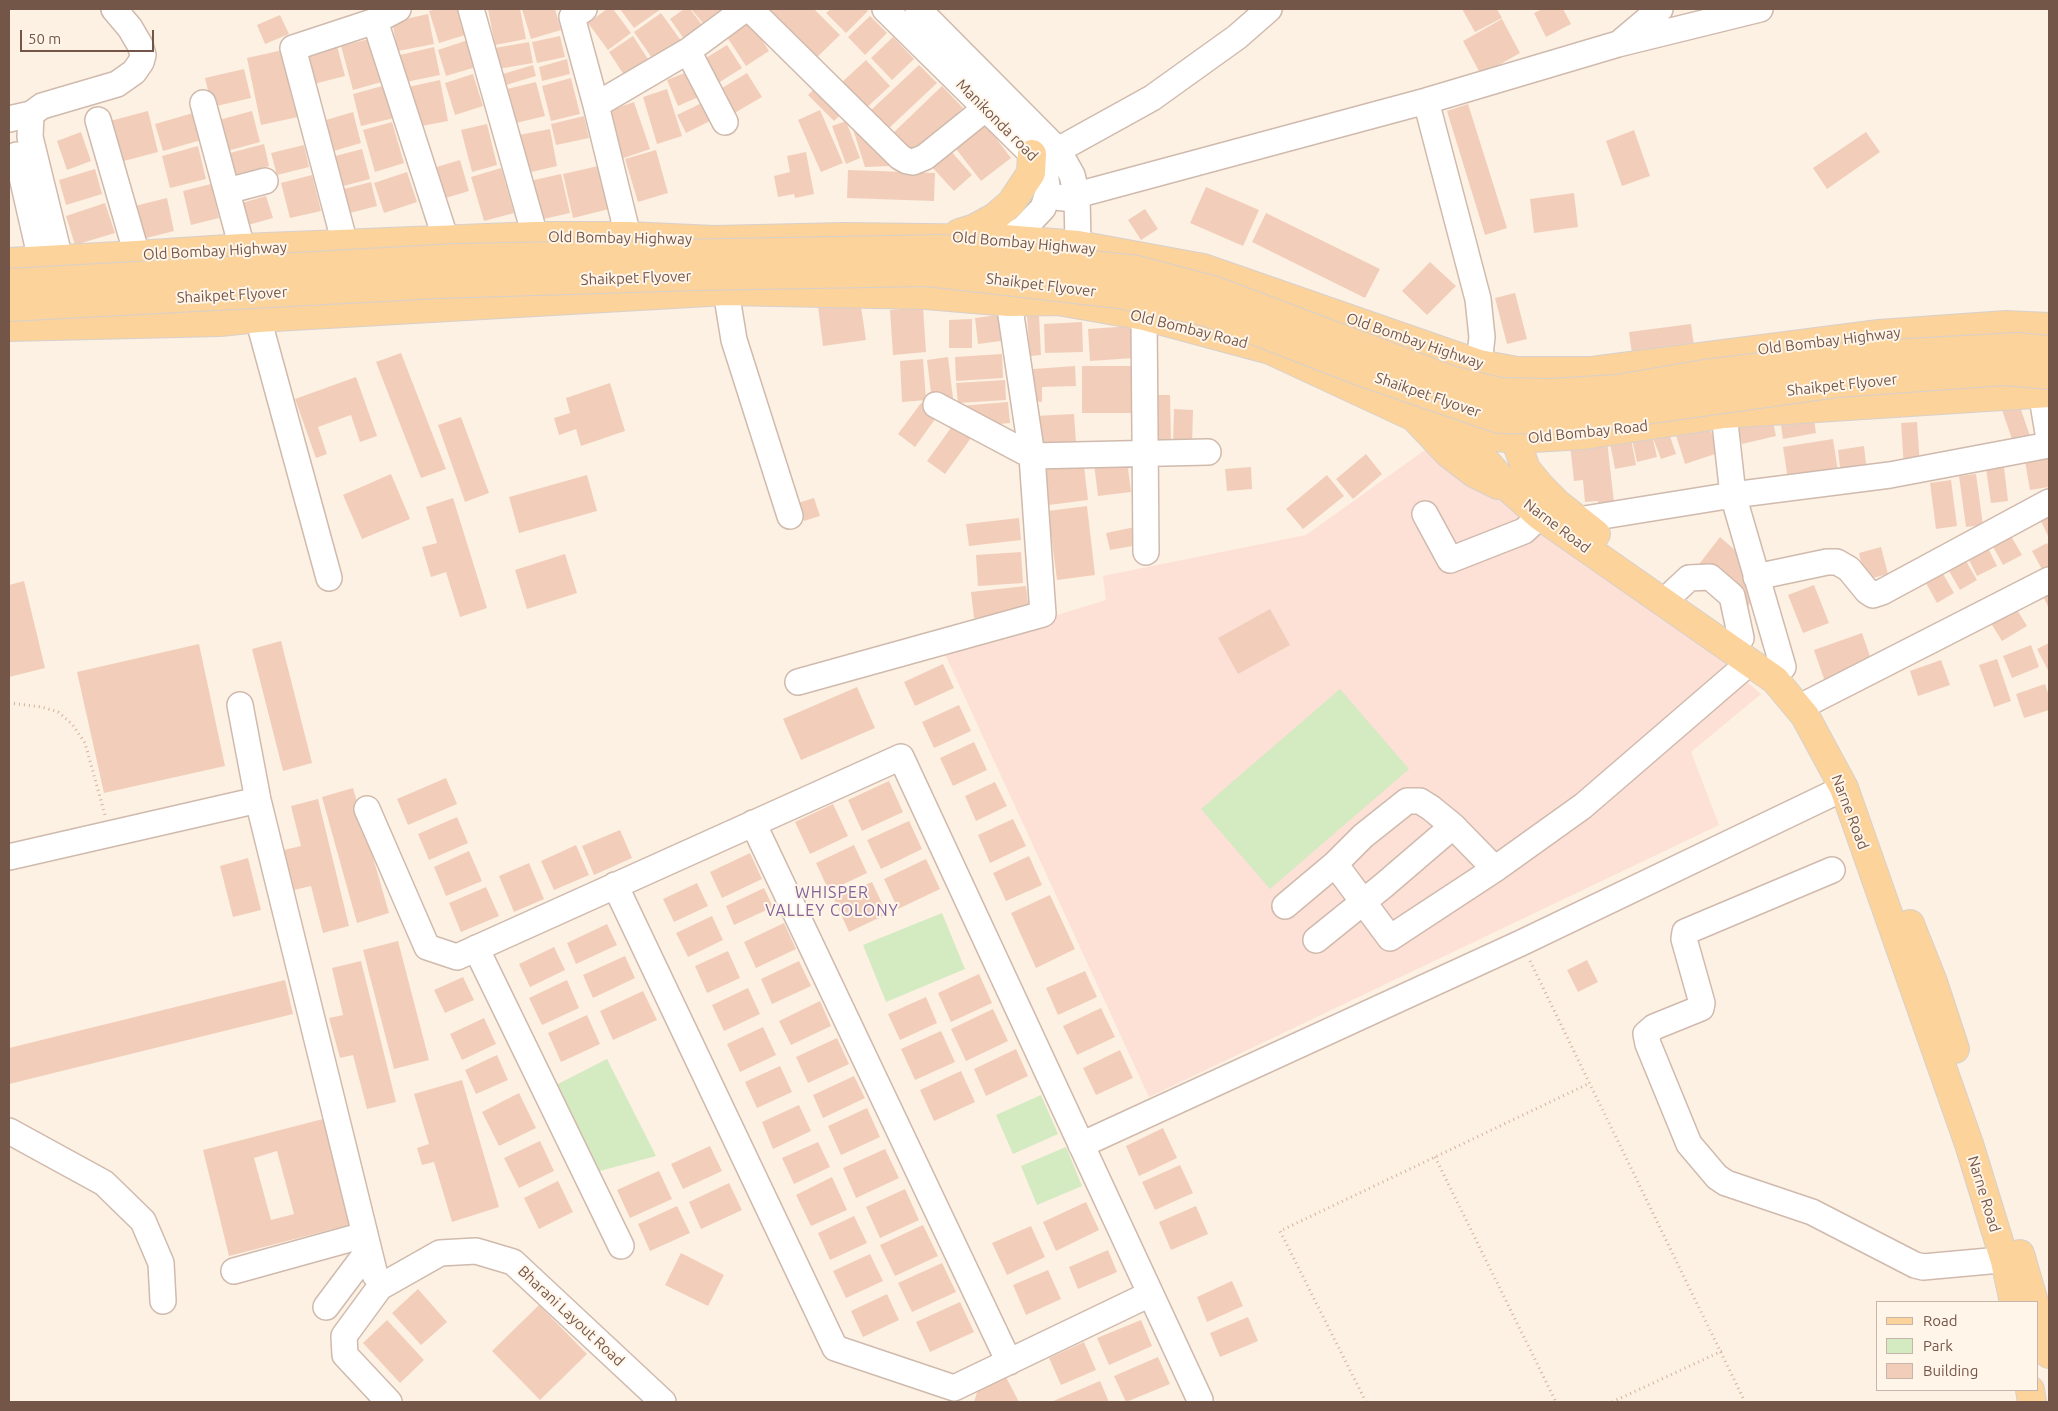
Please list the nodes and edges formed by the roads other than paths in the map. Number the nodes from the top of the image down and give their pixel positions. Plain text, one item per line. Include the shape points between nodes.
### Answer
1 (114, 9) edge
2 (398, 9) edge
3 (471, 9) edge
4 (746, 9) edge
5 (750, 9) edge
6 (884, 9) edge
7 (918, 9) edge
8 (1269, 9) edge
9 (1660, 9) edge
10 (1760, 9) edge
11 (575, 11) edge
12 (375, 21) junction
13 (1618, 44) junction
14 (688, 51) junction
15 (1426, 100) junction
16 (203, 103) dead end
17 (596, 104) junction
18 (986, 108) junction
19 (20, 117) edge
20 (98, 120) dead end
21 (725, 122) dead end
22 (9, 125) edge
23 (1058, 150) junction
24 (1032, 154) junction
25 (265, 181) dead end
26 (227, 191) junction
27 (1048, 193) junction
28 (1077, 195) junction
29 (535, 236) junction
30 (628, 236) junction
31 (948, 237) junction
32 (1004, 238) junction
33 (446, 240) junction
34 (345, 244) junction
35 (1078, 245) junction
36 (242, 248) junction
37 (137, 256) junction
38 (50, 259) junction
39 (9, 265) edge
40 (726, 291) junction
41 (1009, 302) junction
42 (9, 307) edge
43 (1144, 316) junction
44 (258, 318) junction
45 (136, 324) junction
46 (9, 327) edge
47 (2049, 327) edge
48 (2049, 350) edge
49 (1480, 364) junction
50 (2046, 387) edge
51 (936, 404) dead end
52 (1724, 414) junction
53 (1414, 417) junction
54 (1472, 434) junction
55 (1515, 439) junction
56 (2049, 440) edge
57 (2049, 445) edge
58 (1144, 452) junction
59 (1208, 452) dead end
60 (1032, 456) junction
61 (1511, 490) junction
62 (1733, 495) junction
63 (2049, 502) edge
64 (1425, 514) dead end
65 (790, 516) dead end
66 (1540, 516) junction
67 (1578, 520) junction
68 (1146, 552) dead end
69 (1756, 577) junction
70 (328, 578) dead end
71 (2049, 580) edge
72 (1682, 585) junction
73 (1743, 639) junction
74 (1783, 667) junction
75 (798, 682) dead end
76 (1808, 703) junction
77 (240, 705) dead end
78 (1844, 788) junction
79 (258, 800) junction
80 (367, 809) dead end
81 (753, 823) junction
82 (1453, 826) junction
83 (9, 857) edge
84 (1335, 864) junction
85 (1495, 869) junction
86 (1832, 870) dead end
87 (615, 885) junction
88 (1363, 901) junction
89 (1285, 906) dead end
90 (1316, 940) dead end
91 (476, 948) junction
92 (9, 1131) edge
93 (1081, 1145) junction
94 (366, 1243) junction
95 (621, 1246) dead end
96 (2014, 1260) junction
97 (234, 1271) dead end
98 (375, 1275) dead end
99 (1150, 1294) junction
100 (164, 1301) dead end
101 (2014, 1301) edge
102 (2034, 1301) edge
103 (326, 1307) dead end
104 (2038, 1314) edge
105 (2049, 1354) edge
106 (1009, 1362) junction
107 (1200, 1400) dead end
108 (390, 1402) edge
109 (663, 1402) edge

1 - 19 street via 140,45 143,55 134,72 117,84 42,106
2 - 12 street
3 - 29 street
4 - 14 street
5 - 18 street via 907,161 925,158
6 - 18 street, Manikonda road
7 - 23 street, Manikonda road
8 - 23 street via 1237,37 1152,98
9 - 13 street
10 - 13 street
11 - 17 street
12 - 33 street
12 - 34 street via 293,48
13 - 15 street
14 - 17 street
14 - 21 street
15 - 28 street
15 - 49 street via 1478,299 1482,337
16 - 26 street
17 - 30 street
18 - 24 street, Manikonda road
19 - 38 street via 30,137
20 - 37 street
22 - 38 street
23 - 28 street, Manikonda road via 1072,175
24 - 27 street, Manikonda road via 1041,166
24 - 31 main road via 1031,173 1011,203 976,228
25 - 26 street
26 - 36 street
27 - 28 street via 1064,198
27 - 32 street via 1043,208 1033,220
28 - 35 street, Manikonda road
29 - 30 main road, Old Bombay Highway
29 - 33 main road, Old Bombay Highway
30 - 31 main road, Old Bombay Highway via 714,240
31 - 32 main road, Old Bombay Highway
32 - 35 main road, Old Bombay Highway
33 - 34 main road, Old Bombay Highway
34 - 36 main road, Old Bombay Highway
35 - 49 main road, Old Bombay Highway via 1203,268
36 - 37 main road, Old Bombay Highway
37 - 38 main road, Old Bombay Highway
37 - 45 main road
38 - 39 main road, Old Bombay Highway
39 - 48 main road, Shaikpet Flyover, bridge via 943,249 1137,270 1216,290 1451,380 1500,392 1617,390 1704,374 1854,356 2017,347
40 - 41 main road via 926,295
40 - 44 main road
40 - 65 street via 734,340
41 - 43 main road, Old Bombay Road via 1058,301
41 - 60 street
42 - 50 main road, Shaikpet Flyover, bridge via 439,284 927,272 1119,294 1207,312 1362,372 1499,420 1554,420 1616,414 1838,383 2004,371
43 - 53 main road, Old Bombay Road via 1270,350
43 - 58 street
44 - 45 main road
44 - 70 street
45 - 46 main road
47 - 49 main road, Old Bombay Highway via 2006,325 1879,334 1592,371 1517,371
49 - 54 main road
50 - 52 main road, Old Bombay Road
50 - 56 street
51 - 60 street
52 - 55 main road, Old Bombay Road via 1585,435
52 - 62 street
53 - 54 main road, Old Bombay Road
53 - 61 main road via 1448,453 1474,473
54 - 55 main road, Old Bombay Road
54 - 61 main road, Narne Road via 1481,456
55 - 67 main road, Narne Road via 1526,469 1552,499
57 - 62 street via 1890,475
58 - 59 street
58 - 60 street
58 - 68 street
60 - 75 street via 1042,614
61 - 66 main road, Narne Road
62 - 67 street
62 - 69 street
63 - 69 street via 1873,595 1850,569 1837,562
64 - 66 street via 1450,560 1524,532
66 - 73 main road, Narne Road
67 - 72 main road, Narne Road
69 - 74 street
71 - 76 street
72 - 73 main road, Narne Road
72 - 73 street via 1710,560 1732,578 1742,597
73 - 74 main road, Narne Road
73 - 78 main road, Narne Road via 1805,716
73 - 85 street via 1583,806
74 - 76 main road, Narne Road
76 - 96 main road, Narne Road via 1834,740 1856,782 1933,982
77 - 79 street
78 - 93 street via 1521,943
78 - 96 main road, Narne Road via 1969,1144
79 - 83 street
79 - 94 street
80 - 91 street via 427,947 457,957
81 - 87 street
81 - 93 street via 901,757
81 - 106 street
82 - 84 street via 1420,801 1407,801 1363,836
82 - 85 street
82 - 88 street
84 - 88 street
84 - 89 street
85 - 88 street via 1390,938
86 - 96 street via 1685,932 1684,940 1701,1008 1654,1027 1646,1034 1689,1144 1704,1164 1726,1183 1812,1212 1915,1265
87 - 91 street
87 - 106 street via 835,1348 954,1388
88 - 90 street
91 - 95 street
92 - 100 street via 104,1183 143,1221 160,1263
93 - 99 street
94 - 97 street
94 - 98 street
94 - 103 street
96 - 101 main road, Narne Road
96 - 102 main road, Narne Road
99 - 106 street
99 - 107 street
104 - 105 main road
108 - 109 street, Bharani Layout Road via 345,1355 344,1336 380,1287 440,1252 476,1251 513,1262

